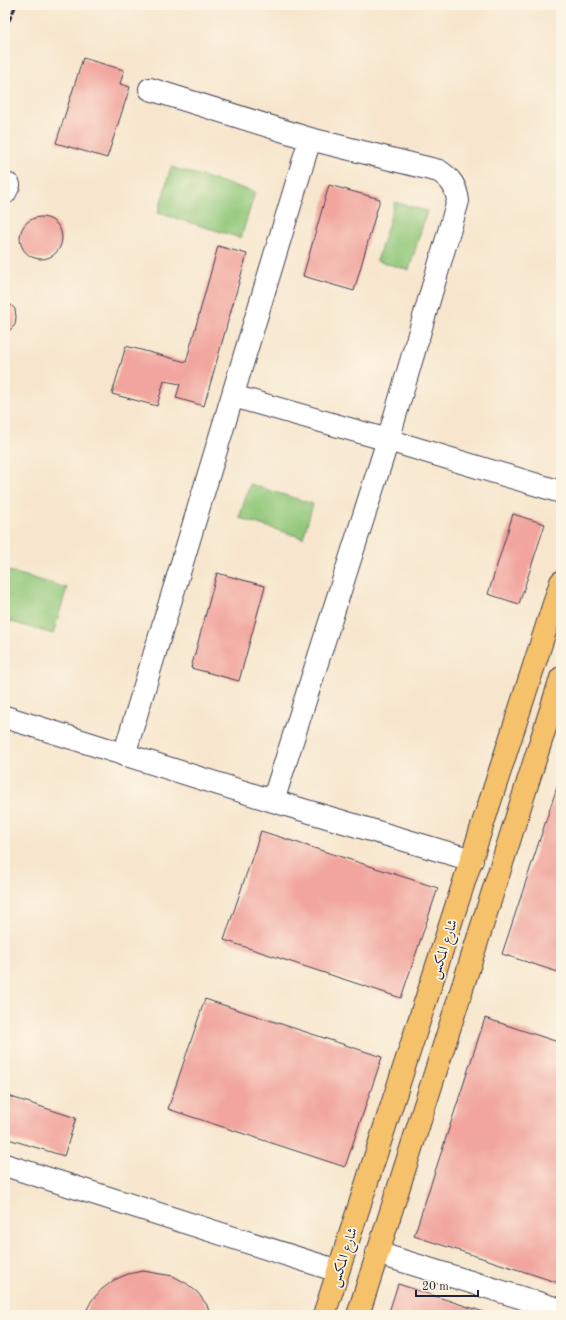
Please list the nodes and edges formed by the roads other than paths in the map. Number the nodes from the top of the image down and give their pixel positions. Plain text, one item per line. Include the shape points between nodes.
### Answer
1 (150, 89) dead end
2 (310, 140) junction
3 (233, 396) junction
4 (388, 440) junction
5 (561, 492) edge
6 (561, 582) edge
7 (559, 689) edge
8 (5, 717) edge
9 (124, 754) junction
10 (273, 801) junction
11 (472, 860) junction
12 (5, 1165) edge
13 (378, 1253) junction
14 (338, 1271) junction
15 (561, 1310) edge
16 (324, 1315) edge
17 (358, 1315) edge

1 - 2 lane
2 - 3 lane
2 - 4 lane via 439,171 451,180 456,191 458,201
3 - 4 lane
3 - 9 lane
4 - 5 lane
4 - 10 lane
6 - 11 main road, شارع المكس
7 - 13 main road
8 - 9 lane
9 - 10 lane
10 - 11 lane
11 - 14 main road, شارع المكس
12 - 14 lane
13 - 15 lane
13 - 17 main road
14 - 16 main road, شارع المكس

